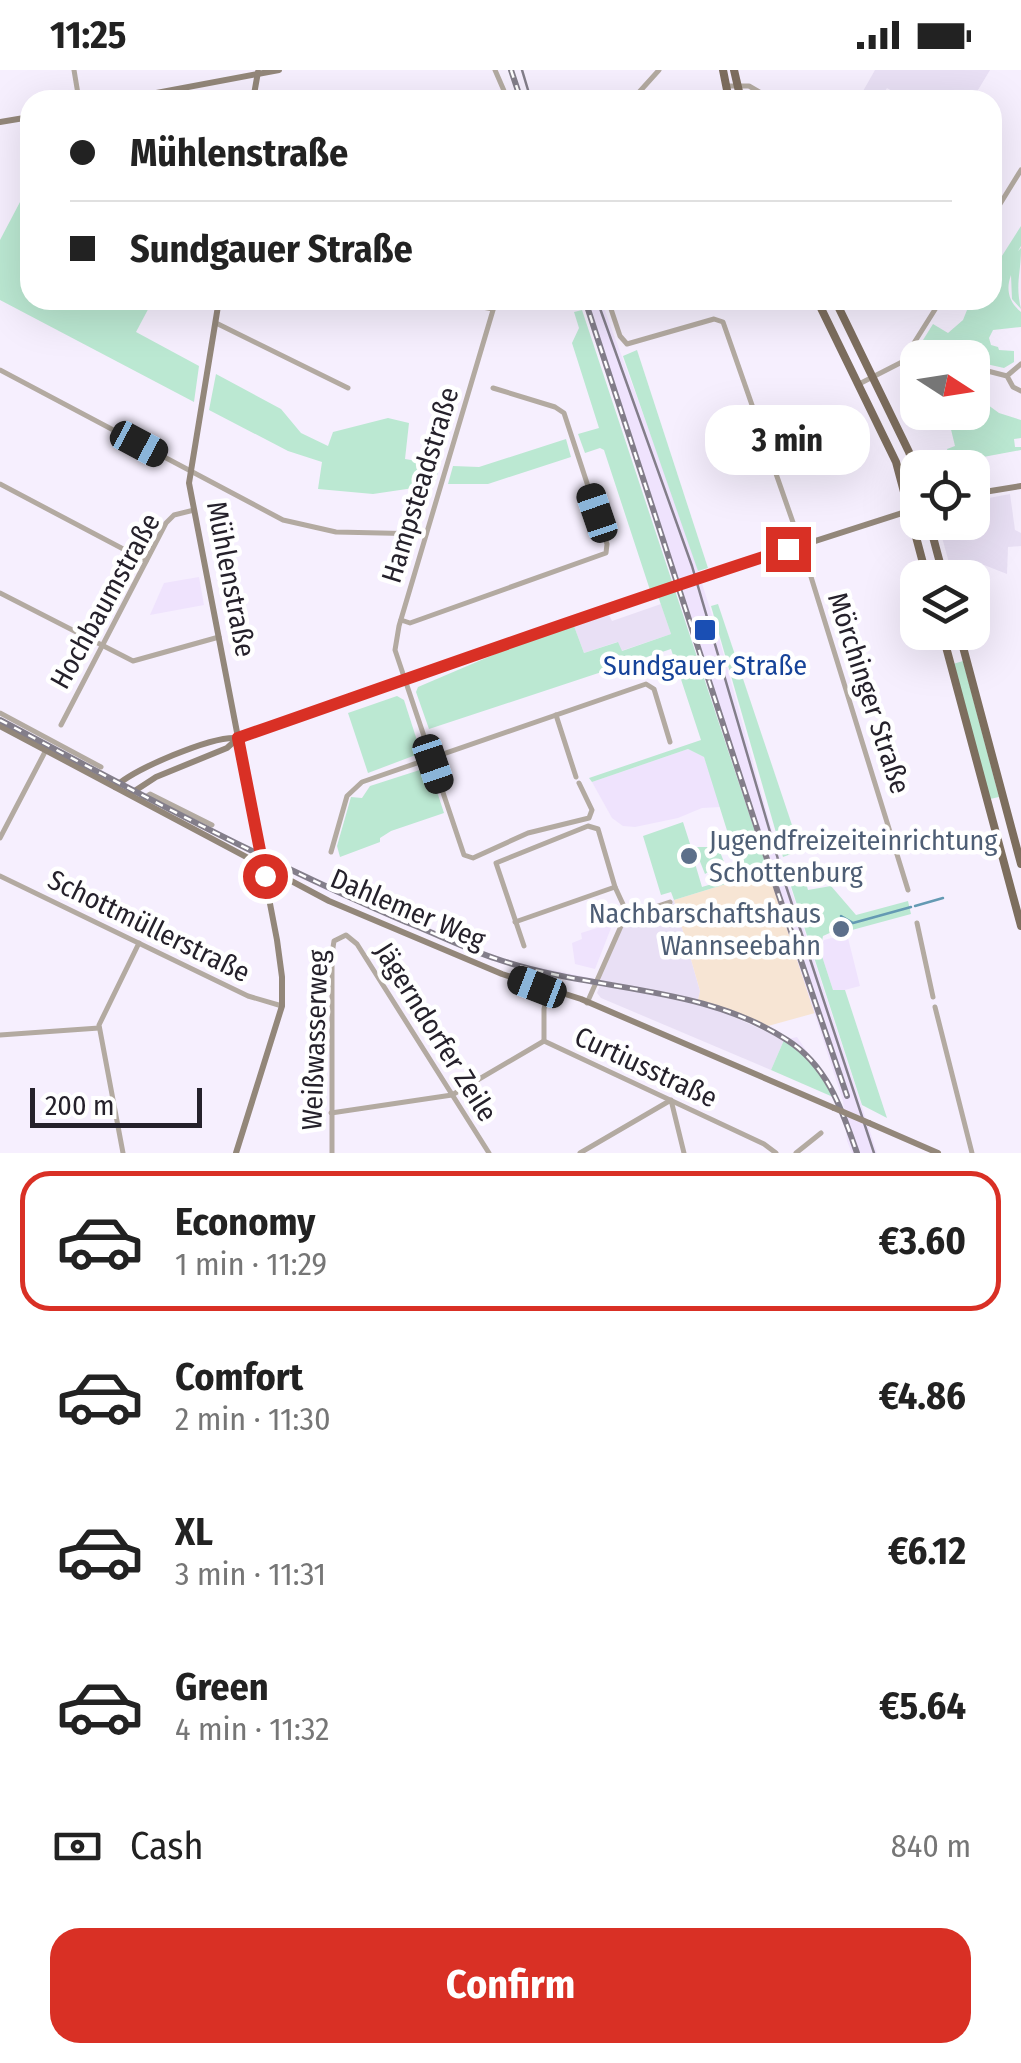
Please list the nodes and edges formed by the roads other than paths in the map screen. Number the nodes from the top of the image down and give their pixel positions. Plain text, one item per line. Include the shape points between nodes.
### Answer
1 (280, 70) edge
2 (659, 70) edge
3 (723, 70) edge
4 (734, 70) edge
5 (258, 72) edge
6 (736, 84) junction
7 (726, 86) junction
8 (168, 90) edge
9 (641, 90) edge
10 (727, 90) edge
11 (738, 90) edge
12 (756, 90) edge
13 (1021, 170) edge
14 (1002, 201) edge
15 (218, 310) edge
16 (493, 310) edge
17 (611, 310) edge
18 (823, 310) edge
19 (840, 310) edge
20 (935, 310) edge
21 (216, 323) junction
22 (917, 340) edge
23 (900, 361) edge
24 (1021, 364) edge
25 (0, 370) edge
26 (990, 372) edge
27 (1007, 376) junction
28 (873, 378) junction
29 (858, 385) junction
30 (348, 388) dead end
31 (493, 388) dead end
32 (1021, 391) edge
33 (908, 450) edge
34 (190, 471) junction
35 (900, 473) edge
36 (0, 484) edge
37 (1021, 486) edge
38 (990, 491) edge
39 (194, 510) junction
40 (900, 513) edge
41 (426, 534) junction
42 (802, 545) junction
43 (146, 561) junction
44 (0, 592) edge
45 (400, 620) junction
46 (219, 638) junction
47 (102, 646) junction
48 (947, 650) edge
49 (964, 650) edge
50 (405, 682) junction
51 (0, 713) edge
52 (556, 716) junction
53 (60, 725) dead end
54 (0, 726) edge
55 (34, 731) junction
56 (238, 738) junction
57 (28, 741) junction
58 (670, 742) dead end
59 (46, 750) junction
60 (76, 753) junction
61 (431, 758) junction
62 (70, 763) junction
63 (101, 766) dead end
64 (114, 786) junction
65 (129, 794) junction
66 (141, 800) junction
67 (1004, 800) junction
68 (988, 804) junction
69 (212, 824) dead end
70 (0, 838) edge
71 (331, 852) dead end
72 (1021, 864) edge
73 (263, 865) junction
74 (0, 876) edge
75 (615, 887) junction
76 (908, 890) dead end
77 (670, 902) dead end
78 (628, 915) junction
79 (515, 922) junction
80 (917, 922) dead end
81 (1021, 926) edge
82 (346, 934) joint
83 (139, 943) junction
84 (524, 946) dead end
85 (548, 991) junction
86 (932, 997) dead end
87 (587, 1003) junction
88 (282, 1006) junction
89 (935, 1007) dead end
90 (99, 1028) junction
91 (0, 1035) edge
92 (544, 1042) junction
93 (452, 1095) junction
94 (671, 1100) junction
95 (332, 1113) junction
96 (821, 1133) dead end
97 (123, 1153) edge
98 (236, 1153) edge
99 (332, 1153) edge
100 (488, 1153) edge
101 (580, 1153) edge
102 (684, 1153) edge
103 (776, 1153) edge
104 (796, 1153) edge
105 (938, 1153) edge
106 (972, 1153) edge

1 - 5 street
2 - 9 street
3 - 7 main road
4 - 6 main road
5 - 8 street
6 - 7 street
6 - 11 main road
6 - 12 street
7 - 10 main road
13 - 14 street
15 - 21 street, Mühlenstraße
16 - 41 street, Hampsteadstraße
17 - 42 street, Mörchinger Straße via 627,344 722,320
18 - 29 main road
19 - 28 main road
20 - 22 street
21 - 30 street
21 - 34 street, Mühlenstraße
23 - 28 street
24 - 27 street
25 - 34 street
26 - 27 street
27 - 32 street
28 - 29 street
28 - 33 main road
29 - 35 main road
31 - 45 street via 564,414 606,554 410,623
34 - 39 street, Mühlenstraße
34 - 41 street via 294,524
36 - 43 street
37 - 38 street
39 - 43 street, Hochbaumstraße via 170,518
39 - 46 street, Mühlenstraße
40 - 42 street
41 - 45 street, Hampsteadstraße
42 - 50 street, bridge
42 - 76 street, Mörchinger Straße
43 - 47 street, Hochbaumstraße
44 - 47 street
45 - 50 street, Hampsteadstraße via 394,642
46 - 47 street via 137,662
46 - 56 street, Mühlenstraße
47 - 53 street, Hochbaumstraße
48 - 68 main road
49 - 67 main road
50 - 56 street
50 - 61 street, Hampsteadstraße
51 - 55 street
52 - 58 street via 646,684 654,689
52 - 61 street
52 - 61 street, Hampsteadstraße via 592,810 589,818 473,858 464,855
54 - 57 street, Dahlemer Weg
55 - 57 street
55 - 60 street
56 - 64 street via 187,752
56 - 65 street
56 - 73 street, Mühlenstraße
57 - 59 street, Dahlemer Weg
59 - 62 street, Dahlemer Weg
59 - 70 street
60 - 62 street
60 - 63 street
61 - 71 street via 362,782 347,796
62 - 64 street, Dahlemer Weg
64 - 65 street, Dahlemer Weg
65 - 66 street, Dahlemer Weg
66 - 69 street, Dahlemer Weg via 150,794
66 - 73 street, Dahlemer Weg
67 - 68 street
67 - 72 main road
68 - 81 main road
73 - 85 street, Dahlemer Weg via 370,920
73 - 88 street, Mühlenstraße
74 - 83 street, Schottmüllerstraße
75 - 78 street
75 - 79 street
75 - 79 street via 598,829 588,826 496,863
77 - 78 street
78 - 87 street
79 - 84 street
80 - 86 street
82 - 93 street, Jägerndorfer Zeile
82 - 95 street, Weißwasserweg via 332,950
83 - 88 street, Schottmüllerstraße
83 - 90 street
85 - 87 street, Dahlemer Weg
85 - 92 street, Curtiusstraße
87 - 105 street, Dahlemer Weg, bridge
88 - 98 street
89 - 106 street
90 - 91 street
90 - 97 street
92 - 93 street
92 - 94 street, Curtiusstraße
93 - 95 street
93 - 100 street, Jägerndorfer Zeile
94 - 101 street
94 - 102 street
94 - 103 street, Curtiusstraße
95 - 99 street, Weißwasserweg
96 - 104 street

